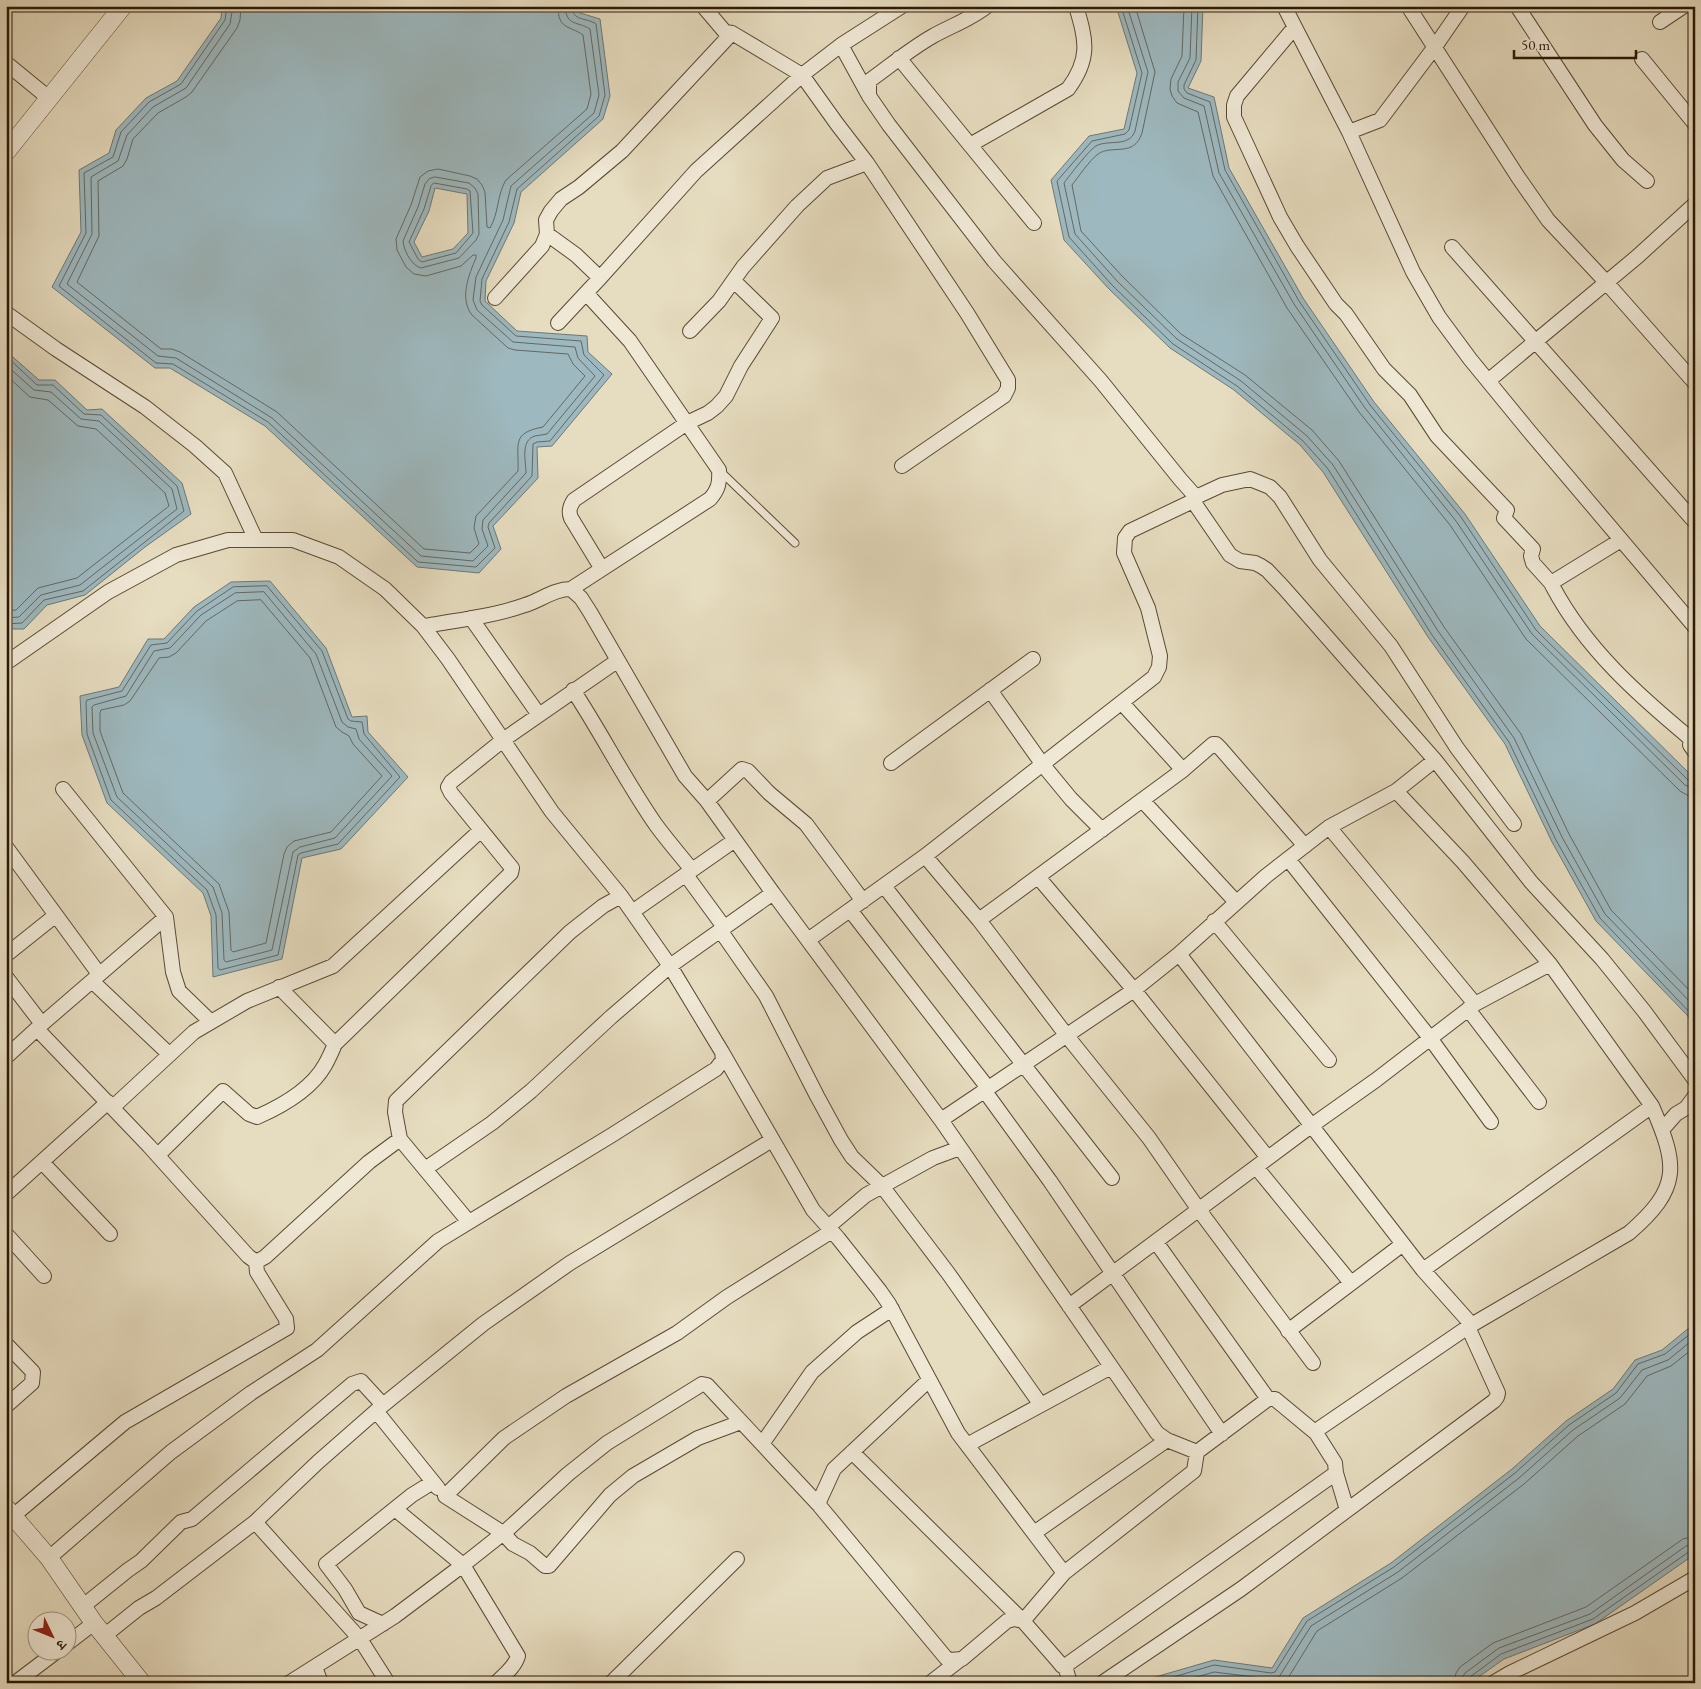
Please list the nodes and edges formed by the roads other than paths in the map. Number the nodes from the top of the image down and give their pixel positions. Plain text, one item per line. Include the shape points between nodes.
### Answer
1 (123, 6) edge
2 (703, 6) edge
3 (902, 6) edge
4 (987, 6) edge
5 (1076, 6) edge
6 (1284, 6) edge
7 (1408, 6) edge
8 (1463, 6) edge
9 (1518, 6) edge
10 (1684, 6) edge
11 (1660, 22) dead end
12 (1294, 28) junction
13 (732, 33) junction
14 (841, 45) junction
15 (1434, 48) junction
16 (899, 58) junction
17 (1642, 59) dead end
18 (6, 63) edge
19 (802, 75) junction
20 (869, 96) junction
21 (50, 99) junction
22 (1695, 124) edge
23 (1348, 132) junction
24 (970, 145) junction
25 (6, 152) edge
26 (867, 163) junction
27 (1647, 181) dead end
28 (1692, 212) edge
29 (1034, 223) dead end
30 (547, 234) junction
31 (1452, 247) dead end
32 (600, 278) junction
33 (734, 280) junction
34 (1606, 282) junction
35 (586, 293) junction
36 (495, 298) dead end
37 (6, 313) edge
38 (558, 323) dead end
39 (690, 331) dead end
40 (1536, 341) junction
41 (1488, 381) junction
42 (1695, 383) edge
43 (686, 423) junction
44 (902, 466) dead end
45 (719, 470) junction
46 (1194, 499) junction
47 (1695, 522) edge
48 (256, 540) junction
49 (1621, 540) junction
50 (794, 543) dead end
51 (602, 569) junction
52 (1551, 583) junction
53 (571, 589) junction
54 (471, 618) junction
55 (423, 626) junction
56 (1695, 626) edge
57 (1033, 659) dead end
58 (618, 661) junction
59 (6, 663) edge
60 (573, 690) junction
61 (990, 690) junction
62 (1122, 702) junction
63 (538, 715) junction
64 (503, 740) junction
65 (1694, 742) edge
66 (1435, 760) junction
67 (891, 763) dead end
68 (1043, 765) junction
69 (1183, 770) junction
70 (63, 789) dead end
71 (1396, 791) junction
72 (1142, 800) junction
73 (707, 801) junction
74 (1514, 824) dead end
75 (1329, 827) junction
76 (481, 830) junction
77 (1102, 830) junction
78 (736, 840) junction
79 (1304, 846) junction
80 (6, 847) edge
81 (925, 856) junction
82 (1288, 859) junction
83 (689, 872) junction
84 (1038, 876) junction
85 (884, 886) junction
86 (773, 893) junction
87 (621, 896) junction
88 (863, 901) junction
89 (1236, 902) junction
90 (850, 910) junction
91 (632, 912) junction
92 (56, 915) junction
93 (166, 917) junction
94 (979, 920) junction
95 (1214, 921) junction
96 (722, 929) junction
97 (808, 940) junction
98 (1179, 954) junction
99 (6, 955) edge
100 (1550, 964) junction
101 (670, 966) junction
102 (6, 976) edge
103 (95, 978) junction
104 (279, 987) junction
105 (1134, 990) junction
106 (1472, 1006) junction
107 (211, 1022) junction
108 (40, 1026) junction
109 (1067, 1036) junction
110 (1430, 1038) junction
111 (335, 1044) junction
112 (722, 1052) junction
113 (169, 1054) junction
114 (6, 1057) edge
115 (1329, 1060) dead end
116 (1024, 1065) junction
117 (1695, 1080) edge
118 (986, 1089) junction
119 (1695, 1096) edge
120 (1539, 1102) dead end
121 (110, 1105) junction
122 (1652, 1106) junction
123 (941, 1120) junction
124 (1491, 1122) dead end
125 (1311, 1126) junction
126 (1662, 1130) junction
127 (400, 1139) junction
128 (772, 1140) junction
129 (960, 1148) junction
130 (158, 1155) junction
131 (1268, 1158) junction
132 (42, 1162) junction
133 (1256, 1167) junction
134 (425, 1169) junction
135 (1112, 1178) dead end
136 (882, 1186) junction
137 (6, 1194) edge
138 (1198, 1210) junction
139 (468, 1222) junction
140 (830, 1229) junction
141 (6, 1234) edge
142 (110, 1234) dead end
143 (1156, 1242) junction
144 (1402, 1244) junction
145 (256, 1262) junction
146 (1423, 1270) junction
147 (1113, 1274) junction
148 (44, 1276) dead end
149 (1351, 1283) junction
150 (1069, 1306) junction
151 (892, 1309) junction
152 (1470, 1326) junction
153 (1288, 1331) junction
154 (6, 1344) edge
155 (1313, 1363) dead end
156 (1111, 1367) junction
157 (929, 1380) junction
158 (1268, 1400) junction
159 (1040, 1405) junction
160 (6, 1406) edge
161 (379, 1408) junction
162 (741, 1422) junction
163 (1316, 1433) junction
164 (1222, 1434) junction
165 (1167, 1440) junction
166 (762, 1444) junction
167 (967, 1445) junction
168 (852, 1452) junction
169 (1197, 1452) junction
170 (1336, 1473) junction
171 (432, 1482) junction
172 (446, 1496) junction
173 (818, 1504) junction
174 (395, 1509) junction
175 (1347, 1510) junction
176 (10, 1512) edge
177 (256, 1522) junction
178 (503, 1533) junction
179 (1034, 1533) junction
180 (48, 1558) junction
181 (737, 1559) dead end
182 (463, 1565) junction
183 (1064, 1573) junction
184 (1695, 1578) edge
185 (82, 1607) junction
186 (1023, 1621) junction
187 (383, 1624) junction
188 (99, 1629) junction
189 (78, 1638) edge
190 (360, 1639) junction
191 (962, 1659) junction
192 (43, 1662) edge
193 (1065, 1666) junction
194 (314, 1667) junction
195 (15, 1683) edge
196 (142, 1683) edge
197 (289, 1683) edge
198 (321, 1683) edge
199 (388, 1683) edge
200 (496, 1683) edge
201 (612, 1683) edge
202 (930, 1683) edge
203 (1070, 1683) edge
204 (1102, 1683) edge
205 (1494, 1683) edge

1 - 21 street
2 - 13 street via 725,32
3 - 14 street
4 - 16 street
5 - 24 street via 1086,50 1068,88
6 - 12 street
7 - 15 street
8 - 15 street
9 - 27 street via 1595,125 1623,160
10 - 11 street
12 - 23 street
12 - 52 street via 1237,96 1234,117 1243,140 1280,217 1336,304 1384,368 1410,394 1436,436 1506,510 1504,518 1533,550 1533,563
13 - 19 street
13 - 30 street via 622,151 561,199 546,220
14 - 19 street
14 - 20 street
15 - 23 street via 1380,120
15 - 34 street via 1548,220
16 - 20 street via 869,81
16 - 24 street
17 - 22 street
18 - 21 street
19 - 26 street
19 - 32 street via 696,171
20 - 46 street via 994,261 1101,380
21 - 25 street
23 - 41 street via 1413,272 1439,317
24 - 29 street
26 - 33 street via 827,178 797,206
26 - 44 street via 1008,380 1004,396
28 - 34 street
30 - 32 street
30 - 36 street via 542,246
31 - 40 street
32 - 35 street
33 - 39 street via 719,302
33 - 43 street via 771,316 771,322 741,366 726,396 708,413
34 - 40 street
34 - 42 street
35 - 38 street
35 - 43 street via 630,341
37 - 48 street via 145,408 226,473
40 - 41 street
40 - 47 street
41 - 49 street
43 - 45 street
43 - 51 street via 570,505 570,518
45 - 50 lane
45 - 51 street via 720,483 710,499
46 - 62 street via 1130,531 1125,538 1124,553 1148,608 1160,656 1154,677
46 - 66 street via 1230,555 1240,562 1254,563 1267,570
46 - 74 street via 1222,485 1250,479 1270,487 1280,497 1320,560 1391,646 1456,748
48 - 55 street via 293,540 339,557 385,588
48 - 59 street via 228,540 176,555 108,592
49 - 52 street
49 - 56 street
51 - 53 street
52 - 65 street via 1576,625 1612,669
53 - 54 street via 561,589 524,606
53 - 58 street via 581,598
54 - 55 street
54 - 63 street
55 - 64 street
57 - 61 street
58 - 60 street
58 - 73 street via 685,776
60 - 63 street
60 - 83 street via 636,794
61 - 67 street
61 - 68 street
62 - 68 street
62 - 69 street
63 - 64 street
64 - 76 street via 448,787
64 - 87 street via 552,812
66 - 71 street
66 - 117 street via 1532,882 1602,959
68 - 77 street
68 - 81 street
69 - 72 street
69 - 79 street via 1216,744
70 - 93 street
71 - 75 street
71 - 100 street via 1463,862
72 - 77 street
72 - 89 street
73 - 78 street
73 - 88 street via 742,769 748,771 806,824
75 - 79 street
75 - 106 street
76 - 104 street via 328,970
76 - 111 street via 512,868 511,873
77 - 84 street
78 - 83 street
78 - 86 street
79 - 82 street
80 - 92 street
81 - 85 street
81 - 94 street
82 - 89 street
82 - 110 street
83 - 91 street
83 - 96 street
84 - 94 street
84 - 105 street
85 - 88 street
85 - 116 street
86 - 96 street
86 - 97 street
87 - 91 street
87 - 127 street via 570,932 396,1102
88 - 90 street
89 - 95 street
90 - 97 street
90 - 118 street
91 - 101 street
92 - 99 street
92 - 103 street
93 - 103 street
93 - 107 street via 173,972 180,991
94 - 109 street
95 - 98 street
95 - 115 street
96 - 101 street
96 - 136 street via 766,996 841,1140 852,1157
97 - 123 street
98 - 105 street
98 - 125 street
100 - 106 street
100 - 122 street
101 - 112 street
101 - 134 street via 518,1102
102 - 108 street
103 - 108 street
103 - 113 street
104 - 107 street
104 - 111 street
105 - 109 street
105 - 131 street
106 - 110 street
106 - 120 street
107 - 113 street
108 - 114 street
108 - 121 street
109 - 116 street
109 - 138 street via 1149,1138
110 - 124 street
110 - 125 street
111 - 130 street via 325,1066 295,1096 257,1117 223,1091
112 - 128 street
112 - 139 street via 723,1060 716,1069
113 - 121 street
116 - 118 street
116 - 135 street
118 - 123 street
118 - 147 street
119 - 126 street
121 - 130 street
121 - 132 street
122 - 126 street
122 - 146 street
123 - 129 street
125 - 131 street
125 - 144 street
126 - 152 street via 1671,1160 1669,1184 1660,1203 1648,1217 1629,1232
127 - 134 street
127 - 145 street via 369,1162 265,1258
128 - 140 street via 813,1210
128 - 161 street via 570,1263 483,1324
129 - 136 street via 933,1158
129 - 150 street
130 - 145 street
131 - 133 street
132 - 137 street
132 - 142 street
133 - 138 street
133 - 149 street
134 - 139 street
136 - 140 street via 866,1195
136 - 159 street via 948,1273
138 - 143 street
138 - 153 street
139 - 180 street via 438,1241 317,1350 251,1393 171,1452
140 - 151 street
140 - 172 street via 677,1333 566,1396 504,1438
141 - 148 street
143 - 147 street
143 - 158 street
144 - 146 street
144 - 149 street
145 - 176 street via 257,1272 286,1320 287,1328 125,1422
146 - 152 street
147 - 150 street
147 - 164 street
149 - 153 street
150 - 156 street
151 - 157 street
151 - 166 street via 857,1332 812,1372
152 - 163 street
152 - 175 street via 1497,1397
153 - 155 street
154 - 160 street via 33,1372 33,1379
156 - 159 street
156 - 165 street via 1157,1433
157 - 167 street
157 - 168 street
158 - 163 street via 1275,1399
158 - 164 street
159 - 167 street
161 - 171 street
161 - 177 street
161 - 185 street via 361,1381 352,1384
162 - 166 street
162 - 178 street via 698,1438 633,1476 610,1495 549,1566 513,1544
162 - 178 street via 707,1385 702,1384 607,1443
163 - 170 street via 1335,1463
164 - 169 street
165 - 169 street
165 - 179 street
166 - 173 street
167 - 179 street
168 - 173 street via 834,1469
168 - 186 street
169 - 183 street via 1194,1471
170 - 175 street
170 - 193 street
171 - 172 street
171 - 174 street
172 - 178 street
173 - 191 street via 946,1658
174 - 182 street
174 - 187 street via 326,1564 359,1613
175 - 204 street via 1241,1589
176 - 180 street
177 - 188 street via 156,1598
177 - 190 street
178 - 182 street
179 - 183 street
180 - 185 street
181 - 201 street
182 - 187 street
182 - 200 street via 518,1656
183 - 186 street
184 - 205 street via 1635,1613
185 - 188 street
186 - 191 street via 1007,1621
186 - 193 street
187 - 190 street
188 - 189 street
188 - 196 street
190 - 194 street
190 - 199 street
191 - 202 street
192 - 195 street
193 - 203 street
194 - 197 street
194 - 198 street

